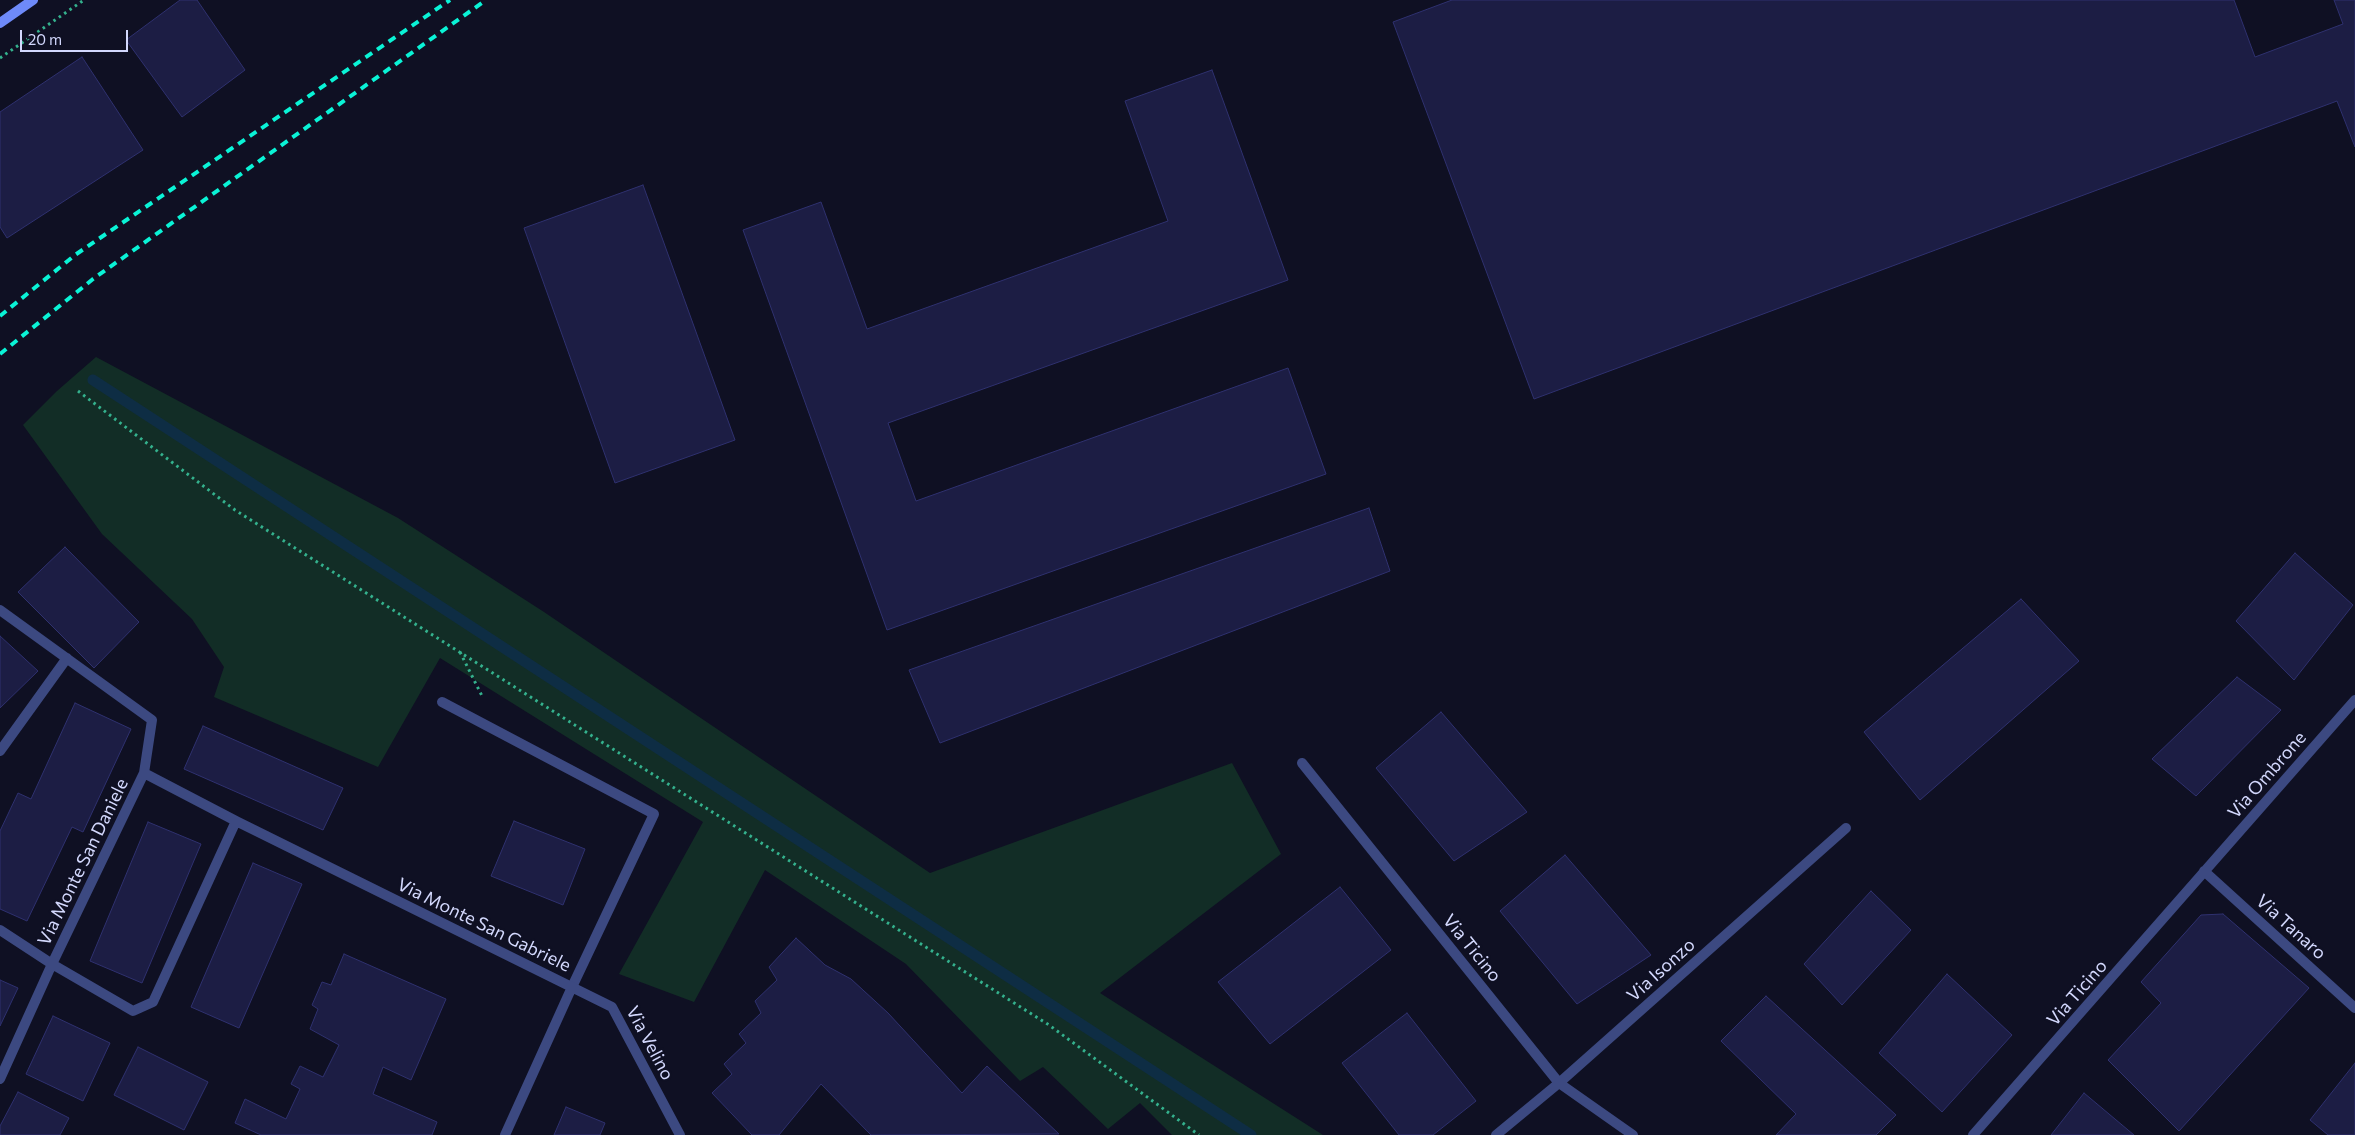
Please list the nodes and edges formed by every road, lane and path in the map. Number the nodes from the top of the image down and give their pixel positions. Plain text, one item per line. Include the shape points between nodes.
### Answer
1 (33, 0) edge
2 (84, 0) edge
3 (0, 23) edge
4 (0, 58) edge
5 (78, 391) dead end
6 (0, 610) edge
7 (460, 651) junction
8 (67, 658) junction
9 (2355, 700) edge
10 (442, 702) dead end
11 (474, 718) junction
12 (0, 752) edge
13 (1302, 763) dead end
14 (144, 773) junction
15 (236, 821) junction
16 (1846, 828) dead end
17 (2204, 872) junction
18 (0, 930) edge
19 (52, 964) junction
20 (572, 987) junction
21 (2355, 1008) edge
22 (0, 1079) edge
23 (1559, 1083) junction
24 (505, 1135) edge
25 (680, 1135) edge
26 (1199, 1135) edge
27 (1496, 1135) edge
28 (1633, 1135) edge
29 (1973, 1135) edge

1 - 3 main road
2 - 4 path
5 - 7 path via 236,510
6 - 8 street
7 - 11 path via 484,699
7 - 26 path via 1049,1025
8 - 12 street
8 - 14 street via 152,720
9 - 17 street, Via Ombrone
10 - 11 street
11 - 20 street via 654,814
13 - 23 street, Via Ticino
14 - 15 street, Via Monte San Daniele
14 - 19 street, Via Monte San Daniele
15 - 19 street, Via Monte San Daniele via 153,1002 133,1011
15 - 20 street, Via Monte San Gabriele
16 - 23 street, Via Isonzo
17 - 21 street, Via Tanaro
17 - 29 street, Via Ticino
18 - 19 street
19 - 22 street, Via Monte San Daniele
20 - 24 street, Via Monte San Gabriele
20 - 25 street, Via Velino via 612,1007
23 - 27 street, Via Isonzo
23 - 28 street, Via Ticino

